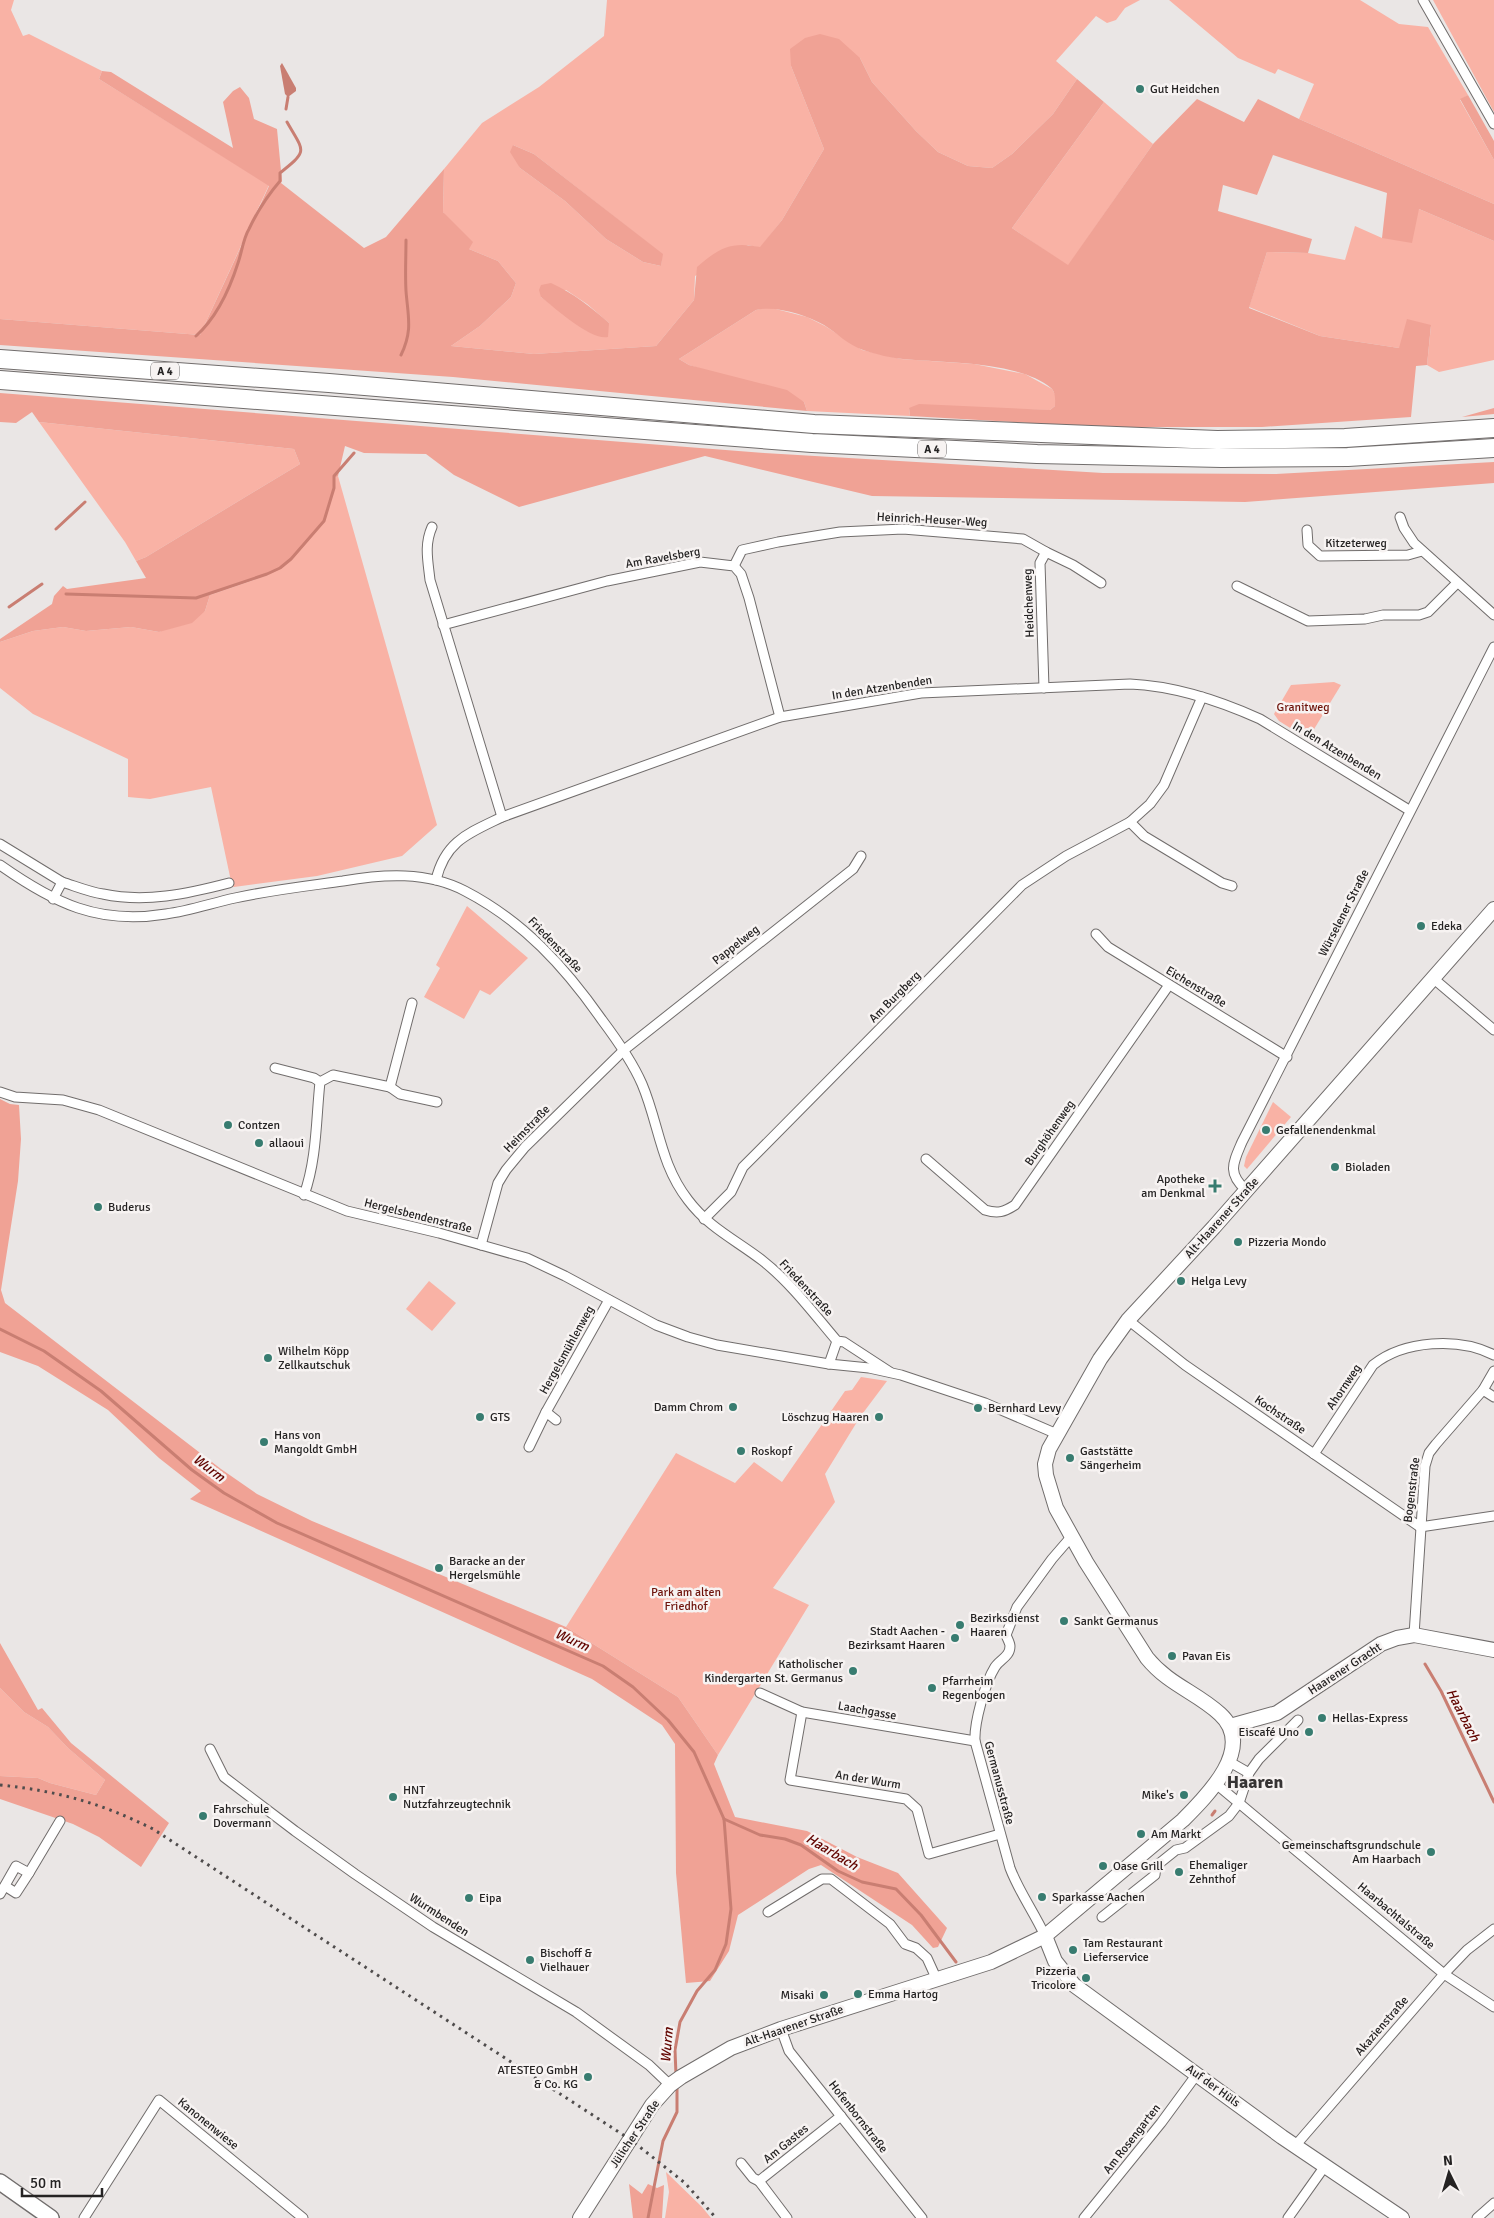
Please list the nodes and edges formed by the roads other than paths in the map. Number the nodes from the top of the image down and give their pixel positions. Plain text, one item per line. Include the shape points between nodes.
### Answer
1 (1423, 0) edge
2 (1494, 124) edge
3 (0, 359) edge
4 (0, 380) edge
5 (1494, 428) edge
6 (1494, 448) edge
7 (1400, 516) dead end
8 (432, 527) dead end
9 (1307, 530) dead end
10 (1422, 551) junction
11 (1046, 552) junction
12 (734, 566) junction
13 (1101, 583) dead end
14 (1458, 584) junction
15 (1237, 586) dead end
16 (1494, 615) edge
17 (443, 625) junction
18 (1494, 649) edge
19 (1044, 688) junction
20 (1202, 697) junction
21 (780, 717) junction
22 (1409, 810) junction
23 (502, 817) junction
24 (1130, 822) junction
25 (0, 844) edge
26 (861, 856) dead end
27 (0, 865) edge
28 (436, 880) junction
29 (62, 882) junction
30 (228, 883) dead end
31 (1232, 886) dead end
32 (53, 899) junction
33 (1494, 909) edge
34 (1096, 934) dead end
35 (1434, 979) junction
36 (1170, 986) junction
37 (412, 1003) dead end
38 (1494, 1030) edge
39 (624, 1050) junction
40 (1287, 1057) junction
41 (275, 1068) dead end
42 (320, 1082) junction
43 (390, 1087) junction
44 (0, 1092) edge
45 (438, 1102) dead end
46 (926, 1159) dead end
47 (1246, 1190) junction
48 (304, 1195) junction
49 (704, 1219) junction
50 (481, 1245) junction
51 (609, 1300) junction
52 (1128, 1320) junction
53 (837, 1341) junction
54 (1494, 1355) edge
55 (829, 1364) junction
56 (1494, 1371) edge
57 (890, 1372) junction
58 (1483, 1390) junction
59 (1494, 1397) edge
60 (546, 1412) junction
61 (556, 1420) dead end
62 (1057, 1434) junction
63 (529, 1447) dead end
64 (1314, 1454) junction
65 (1494, 1516) edge
66 (1420, 1527) junction
67 (1071, 1537) junction
68 (1414, 1636) junction
69 (1494, 1650) edge
70 (760, 1693) dead end
71 (802, 1712) junction
72 (1298, 1720) dead end
73 (1230, 1726) junction
74 (975, 1741) junction
75 (210, 1749) dead end
76 (1228, 1761) junction
77 (1249, 1773) junction
78 (1215, 1783) junction
79 (1239, 1803) junction
80 (60, 1821) dead end
81 (1000, 1834) junction
82 (1164, 1836) junction
83 (1176, 1850) junction
84 (1144, 1853) junction
85 (1156, 1866) junction
86 (28, 1873) junction
87 (2, 1890) edge
88 (768, 1912) dead end
89 (1102, 1917) dead end
90 (1494, 1929) edge
91 (1045, 1936) junction
92 (1444, 1974) junction
93 (937, 1980) junction
94 (1494, 2007) edge
95 (781, 2029) junction
96 (704, 2062) joint
97 (1197, 2074) junction
98 (676, 2081) junction
99 (841, 2116) junction
100 (1295, 2146) junction
101 (741, 2163) dead end
102 (1325, 2166) junction
103 (0, 2182) edge
104 (759, 2182) junction
105 (1494, 2203) edge
106 (52, 2218) edge
107 (84, 2218) edge
108 (303, 2218) edge
109 (580, 2218) edge
110 (787, 2218) edge
111 (922, 2218) edge
112 (1084, 2218) edge
113 (1288, 2218) edge
114 (1402, 2218) edge
115 (1477, 2218) edge

1 - 2 street
3 - 5 highway, A 4 via 814,424 1217,440 1345,438
4 - 6 highway, A 4 via 812,443 1037,454 1348,457
7 - 10 street, Kitzeterweg via 1404,528
8 - 17 street via 427,538 427,554 430,580
9 - 10 street, Kitzeterweg via 1308,545 1320,556 1408,555
10 - 14 street, Kitzeterweg
11 - 12 street, Heinrich-Heuser-Weg via 1023,538 903,529 871,530 840,532 742,550
11 - 13 street
11 - 19 street, Heidchenweg via 1040,563
12 - 17 street, Am Ravelsberg via 700,562 607,581
12 - 21 street via 741,574 749,598
14 - 15 street via 1428,612 1419,616 1383,614 1366,619 1308,621
14 - 16 street, Kitzeterweg
17 - 23 street
18 - 22 street, Würselener Straße
19 - 20 street, In den Atzenbenden via 1153,685
19 - 21 street, In den Atzenbenden via 922,693
20 - 22 street, In den Atzenbenden via 1260,719
20 - 24 street, Am Burgberg via 1164,785 1150,804
21 - 23 street, In den Atzenbenden
22 - 40 street, Würselener Straße
23 - 28 street, In den Atzenbenden via 465,834 448,849
24 - 31 street via 1144,836
24 - 49 street, Am Burgberg via 1066,856 1022,885 748,1162 731,1192
25 - 29 street
26 - 39 street, Pappelweg via 853,869
27 - 32 street, Friedenstraße
28 - 32 street, Friedenstraße via 369,876 262,892 141,918 82,910
28 - 39 street, Friedenstraße via 464,890 517,924 540,944 566,971
29 - 30 street via 102,894 136,898 173,896
29 - 32 street
33 - 35 main road, Alt-Haarener Straße
34 - 36 street, Eichenstraße via 1108,947
35 - 38 street
35 - 47 main road, Alt-Haarener Straße
36 - 40 street, Eichenstraße
36 - 46 street, Burghöhenweg via 1015,1205 1004,1212 985,1210
37 - 43 street
39 - 49 street, Friedenstraße via 642,1085 670,1174
39 - 50 street, Heimstraße via 525,1147 506,1170 493,1197
40 - 47 street, Würselener Straße via 1234,1162 1234,1176
41 - 42 street
42 - 43 street via 333,1075
42 - 48 street via 310,1179
43 - 45 street via 400,1094
44 - 48 street, Hergelsbendenstraße via 15,1097 63,1100 99,1110
47 - 52 main road, Alt-Haarener Straße
48 - 50 street, Hergelsbendenstraße via 347,1211
49 - 53 street, Friedenstraße via 784,1280
50 - 51 street, Hergelsbendenstraße via 527,1258
51 - 55 street, Hergelsbendenstraße via 656,1325 688,1337
51 - 60 street, Hergelsmühlenweg
52 - 62 main road, Alt-Haarener Straße via 1100,1359
52 - 64 street, Kochstraße via 1185,1365
53 - 55 street
53 - 57 street, Friedenstraße via 844,1342
54 - 64 street, Ahornweg via 1483,1349 1456,1344 1424,1345 1382,1358 1373,1365
55 - 57 street, Friedenstraße
56 - 58 street, Bogenstraße
57 - 62 street, Friedenstraße via 985,1404
58 - 59 street
58 - 66 street, Bogenstraße via 1429,1453
60 - 61 street, Hergelsmühlenweg
60 - 63 street, Hergelsmühlenweg
62 - 67 main road, Alt-Haarener Straße via 1047,1454 1046,1475 1056,1508
64 - 66 street, Kochstraße
65 - 66 street
66 - 68 street, Bogenstraße
67 - 73 main road, Alt-Haarener Straße via 1146,1658 1158,1672 1220,1714
67 - 74 street, Germanusstraße via 1017,1607 1006,1635 1010,1646 1006,1658 995,1666 977,1714
68 - 69 main road, Haarener Gracht
68 - 73 main road, Haarener Gracht via 1381,1644 1277,1713
70 - 71 street, Laachgasse
71 - 74 street, Laachgasse
71 - 81 street, An der Wurm via 790,1780 906,1799 917,1809 929,1854
72 - 77 street via 1272,1744
73 - 76 main road, Alt-Haarener Straße via 1234,1745
74 - 81 street, Germanusstraße
75 - 98 street, Wurmbenden via 224,1777 354,1874 440,1931 576,2012
76 - 77 street
76 - 78 main road, Alt-Haarener Straße
77 - 79 street
78 - 79 street, Haarbachtalstraße
78 - 82 main road, Alt-Haarener Straße
79 - 83 street via 1230,1816 1185,1848
79 - 92 street, Haarbachtalstraße
80 - 86 street
81 - 91 street, Germanusstraße via 1017,1885
82 - 83 street
82 - 84 main road, Alt-Haarener Straße
83 - 85 street
84 - 85 street
84 - 91 main road, Alt-Haarener Straße
85 - 89 street via 1155,1875
86 - 87 street via 16,1893
86 - 87 street via 16,1866
88 - 93 street via 822,1878 831,1879 890,1924 905,1944 916,1948 927,1958
90 - 92 street, Akazienstraße
91 - 93 main road, Alt-Haarener Straße via 991,1962
91 - 97 main road, Auf der Hüls via 1055,1962 1074,1985
92 - 94 street, Haarbachtalstraße
92 - 100 street, Akazienstraße
93 - 95 main road, Alt-Haarener Straße
95 - 96 main road, Alt-Haarener Straße
95 - 99 street, Hofenbornstraße via 789,2051
96 - 98 main road, Jülicher Straße
97 - 100 main road, Auf der Hüls
97 - 112 street, Am Rosengarten
98 - 109 main road, Jülicher Straße via 652,2105
99 - 104 street, Am Gastes
99 - 111 street, Hofenbornstraße
100 - 102 main road, Auf der Hüls
101 - 104 street
102 - 113 street
102 - 114 main road, Auf der Hüls
103 - 106 main road
104 - 110 street, Am Gastes
105 - 115 street
107 - 108 street, Kanonenwiese via 158,2100

